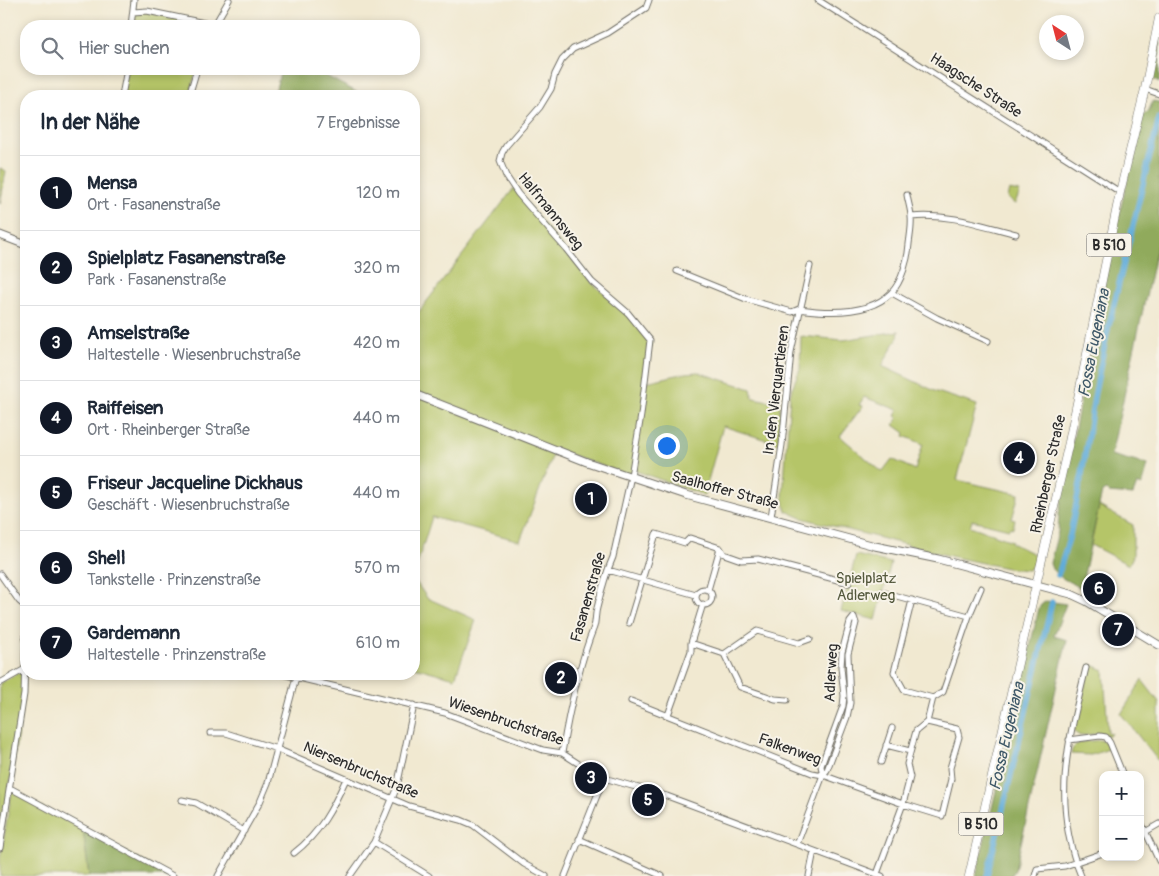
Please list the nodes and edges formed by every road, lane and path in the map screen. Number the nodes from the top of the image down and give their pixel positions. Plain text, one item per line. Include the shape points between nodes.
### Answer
1 (134, 0) edge
2 (229, 0) edge
3 (649, 0) edge
4 (818, 0) edge
5 (133, 12) junction
6 (1159, 18) edge
7 (132, 20) edge
8 (187, 20) edge
9 (217, 20) edge
10 (125, 75) edge
11 (195, 75) edge
12 (1145, 89) junction
13 (123, 90) edge
14 (191, 90) edge
15 (1159, 94) edge
16 (1120, 192) junction
17 (906, 195) dead end
18 (911, 217) junction
19 (1016, 234) dead end
20 (0, 235) edge
21 (20, 243) edge
22 (810, 266) dead end
23 (677, 271) dead end
24 (892, 292) junction
25 (799, 309) junction
26 (988, 341) dead end
27 (420, 396) edge
28 (630, 476) junction
29 (771, 517) junction
30 (720, 548) junction
31 (608, 570) junction
32 (0, 574) edge
33 (643, 580) junction
34 (849, 583) dead end
35 (1038, 584) junction
36 (981, 588) dead end
37 (708, 590) junction
38 (882, 592) dead end
39 (696, 595) junction
40 (912, 600) junction
41 (20, 602) edge
42 (703, 604) junction
43 (969, 616) junction
44 (629, 623) dead end
45 (810, 639) dead end
46 (691, 643) junction
47 (1159, 645) edge
48 (724, 654) junction
49 (1086, 668) dead end
50 (20, 672) edge
51 (25, 680) edge
52 (295, 680) edge
53 (309, 680) edge
54 (0, 683) edge
55 (934, 698) junction
56 (787, 700) dead end
57 (631, 701) dead end
58 (414, 705) junction
59 (668, 715) junction
60 (927, 722) junction
61 (892, 728) dead end
62 (210, 733) dead end
63 (1069, 740) junction
64 (886, 745) junction
65 (277, 749) junction
66 (910, 751) junction
67 (562, 753) junction
68 (881, 762) dead end
69 (1121, 771) edge
70 (823, 775) junction
71 (604, 778) junction
72 (346, 779) junction
73 (10, 788) junction
74 (182, 800) dead end
75 (393, 800) junction
76 (903, 804) junction
77 (1159, 824) edge
78 (244, 831) junction
79 (1144, 833) edge
80 (1144, 836) edge
81 (579, 839) junction
82 (374, 842) junction
83 (797, 844) junction
84 (0, 848) edge
85 (814, 851) junction
86 (294, 853) dead end
87 (1099, 854) edge
88 (1159, 861) edge
89 (1076, 863) junction
90 (879, 875) edge
91 (173, 876) edge
92 (218, 876) edge
93 (350, 876) edge
94 (429, 876) edge
95 (546, 876) edge
96 (565, 876) edge
97 (662, 876) edge
98 (809, 876) edge
99 (969, 876) edge
100 (1035, 876) edge
101 (1081, 876) edge

1 - 5 street
2 - 9 street
3 - 28 street, Halfmannsweg via 646,8 608,33 573,49 562,60 540,107 506,146 500,161 518,194 592,282 628,313 650,340
4 - 16 street, Haagsche Straße
5 - 7 street
5 - 8 street via 147,11
6 - 12 main road, Rheinberger Straße / B 510
10 - 13 street
11 - 14 street
12 - 15 street
12 - 16 main road, Rheinberger Straße / B 510
16 - 35 main road, Rheinberger Straße / B 510
17 - 18 street
18 - 19 street via 947,216
18 - 24 street via 908,255
20 - 21 main road
22 - 25 street, In den Vierquartieren
23 - 25 street via 746,299 792,312
24 - 25 street via 867,306 847,311
24 - 26 street via 937,318
25 - 29 street, In den Vierquartieren
27 - 28 main road, Saalhoffer Straße
28 - 29 main road, Saalhoffer Straße via 686,495
28 - 31 street, Fasanenstraße
29 - 35 main road, Saalhoffer Straße via 875,546
30 - 33 street via 690,538 685,542 656,534
30 - 34 street via 724,554 741,560 758,559
30 - 37 street
31 - 33 street
31 - 67 street, Fasanenstraße via 594,627 589,635
32 - 41 street
33 - 39 street
33 - 44 street
35 - 47 main road, Saalhoffer Straße via 1079,597
35 - 99 main road, Rheinberger Straße / B 510
36 - 43 street
37 - 39 street via 700,590
37 - 42 street via 711,598
38 - 40 street
39 - 42 street via 697,601
40 - 43 street
40 - 55 street via 894,672 904,690
42 - 46 street
43 - 55 street via 943,692
45 - 48 street via 799,643 757,631
46 - 48 street
46 - 59 street via 692,650
48 - 56 street via 740,687
49 - 63 street
50 - 54 street
51 - 73 street
52 - 65 street
53 - 58 street, Wiesenbruchstraße
55 - 60 street
57 - 59 street, Falkenweg
58 - 67 street, Wiesenbruchstraße via 543,750
58 - 75 street
59 - 70 street, Falkenweg
60 - 66 street via 916,731
60 - 76 street, Falkenweg via 956,729 959,737 942,816
61 - 64 street
62 - 65 street, Niersenbruchstraße via 226,733
63 - 69 street via 1106,737
63 - 89 street via 1064,800
64 - 66 street
64 - 68 street
65 - 72 street, Niersenbruchstraße
65 - 78 street via 268,783
66 - 76 street via 907,764 910,777
67 - 71 street, Wiesenbruchstraße
70 - 70 street, Adlerweg via 850,703 848,654 856,623 854,617 842,652 843,706 820,766
70 - 76 street, Falkenweg
70 - 83 street, Adlerweg
71 - 81 street
71 - 83 street, Wiesenbruchstraße via 667,796
72 - 75 street, Niersenbruchstraße
72 - 86 street via 324,822
73 - 84 street
73 - 91 street
74 - 78 street via 196,803
75 - 82 street
75 - 95 street, Niersenbruchstraße via 461,820
76 - 90 street
77 - 79 street
78 - 92 street
80 - 88 street
81 - 96 street
81 - 97 street
82 - 93 street
82 - 94 street
83 - 85 street, Wiesenbruchstraße
85 - 90 street, Wiesenbruchstraße
85 - 98 street
87 - 89 street
89 - 100 street via 1037,869
89 - 101 street

